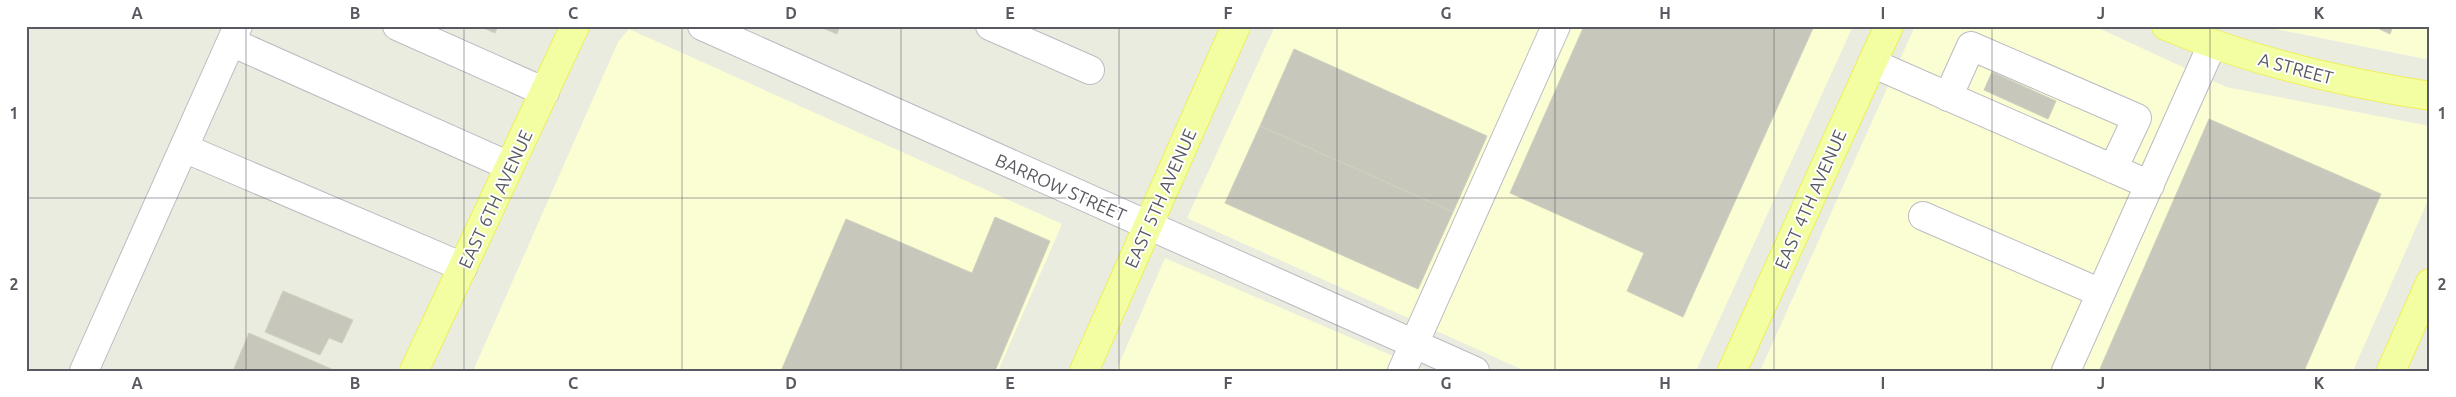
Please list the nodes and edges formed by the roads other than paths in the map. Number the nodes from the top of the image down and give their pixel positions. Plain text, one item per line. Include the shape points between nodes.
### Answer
1 (397, 26) edge
2 (575, 26) edge
3 (702, 26) edge
4 (990, 26) edge
5 (1236, 26) edge
6 (1556, 26) edge
7 (1889, 26) edge
8 (2166, 26) edge
9 (234, 34) edge
10 (2212, 45) junction
11 (1872, 63) junction
12 (1090, 70) dead end
13 (546, 92) junction
14 (2430, 96) edge
15 (1948, 97) junction
16 (184, 148) junction
17 (510, 166) junction
18 (2113, 170) junction
19 (2150, 185) junction
20 (1923, 216) dead end
21 (1147, 226) junction
22 (463, 267) junction
23 (2430, 282) edge
24 (2101, 293) junction
25 (1414, 343) junction
26 (84, 371) edge
27 (414, 371) edge
28 (1084, 371) edge
29 (1402, 371) edge
30 (1475, 371) edge
31 (1732, 371) edge
32 (2066, 371) edge
33 (2391, 371) edge

1 - 13 street
2 - 13 main road, EAST 6TH AVENUE
3 - 21 street, BARROW STREET
4 - 12 street
5 - 21 main road, EAST 5TH AVENUE
6 - 25 street
7 - 11 main road, EAST 4TH AVENUE
8 - 10 main road, A STREET
9 - 16 street
9 - 17 street
10 - 14 main road, A STREET via 2322,76
10 - 19 street
11 - 15 street
11 - 31 main road, EAST 4TH AVENUE
13 - 17 main road, EAST 6TH AVENUE
15 - 18 street
15 - 18 street via 1971,46 2128,114 2137,118
16 - 22 street
16 - 26 street
17 - 22 main road, EAST 6TH AVENUE
18 - 19 street
19 - 24 street
20 - 24 street
21 - 25 street, BARROW STREET
21 - 28 main road, EAST 5TH AVENUE
22 - 27 main road, EAST 6TH AVENUE
23 - 33 main road
24 - 32 street
25 - 29 street
25 - 30 street, BARROW STREET

